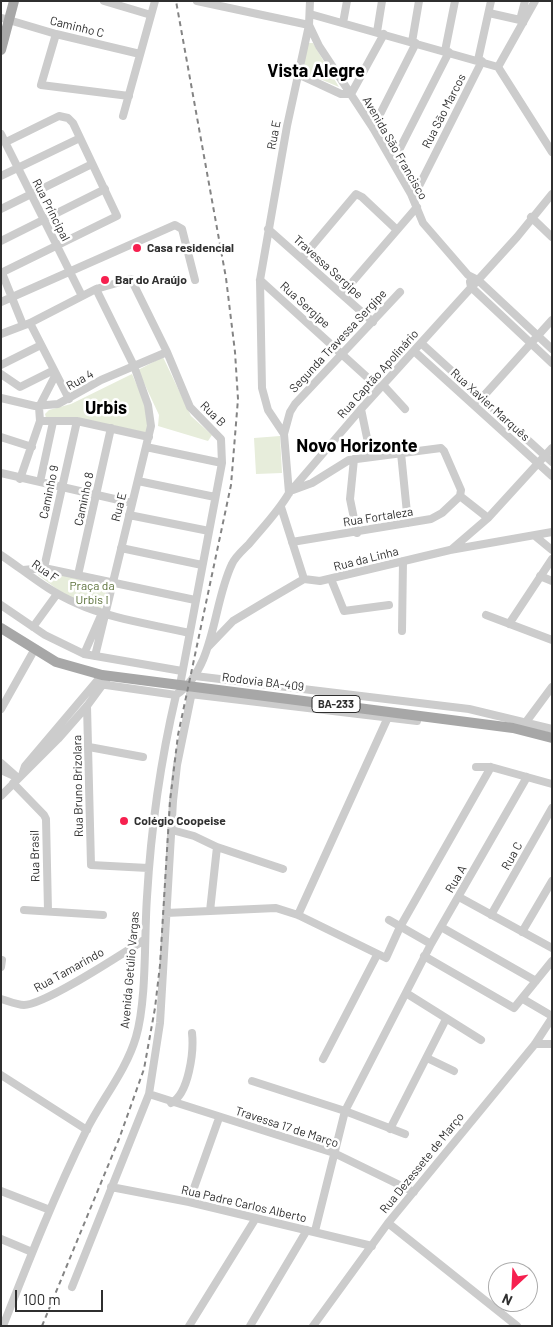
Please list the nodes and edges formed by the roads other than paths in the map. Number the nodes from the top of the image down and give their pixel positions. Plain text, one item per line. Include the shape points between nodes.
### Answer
1 (7, 1) edge
2 (14, 1) edge
3 (104, 1) edge
4 (155, 1) edge
5 (198, 1) edge
6 (310, 1) edge
7 (347, 1) edge
8 (382, 1) edge
9 (419, 1) edge
10 (455, 1) edge
11 (491, 1) edge
12 (525, 1) edge
13 (535, 1) edge
14 (489, 13) junction
15 (310, 14) junction
16 (151, 15) junction
17 (4, 20) edge
18 (522, 21) junction
19 (343, 23) junction
20 (309, 26) junction
21 (380, 33) junction
22 (56, 34) junction
23 (414, 42) junction
24 (1, 50) edge
25 (447, 52) junction
26 (140, 54) junction
27 (480, 61) junction
28 (498, 66) junction
29 (300, 75) junction
30 (351, 94) junction
31 (129, 96) junction
32 (123, 116) dead end
33 (372, 128) junction
34 (1, 134) edge
35 (80, 138) junction
36 (6, 142) junction
37 (552, 152) edge
38 (393, 162) junction
39 (92, 164) junction
40 (18, 168) junction
41 (1, 176) edge
42 (105, 189) junction
43 (552, 194) edge
44 (31, 195) junction
45 (413, 198) junction
46 (416, 207) junction
47 (1, 208) edge
48 (531, 217) junction
49 (44, 220) junction
50 (268, 229) junction
51 (397, 230) junction
52 (552, 237) edge
53 (1, 241) edge
54 (57, 246) junction
55 (302, 258) junction
56 (70, 272) junction
57 (1, 273) edge
58 (468, 275) junction
59 (195, 280) dead end
60 (260, 280) junction
61 (478, 280) junction
62 (472, 287) junction
63 (96, 289) junction
64 (400, 292) dead end
65 (342, 294) junction
66 (82, 296) junction
67 (11, 297) junction
68 (1, 302) edge
69 (552, 320) edge
70 (373, 322) junction
71 (27, 324) junction
72 (1, 334) edge
73 (538, 336) junction
74 (421, 343) junction
75 (531, 343) junction
76 (41, 345) junction
77 (552, 349) edge
78 (414, 351) junction
79 (167, 352) junction
80 (343, 354) junction
81 (552, 363) edge
82 (1, 365) edge
83 (134, 366) junction
84 (55, 372) junction
85 (1, 374) edge
86 (381, 387) junction
87 (1, 398) edge
88 (482, 398) junction
89 (69, 399) junction
90 (474, 406) junction
91 (39, 407) junction
92 (361, 408) junction
93 (405, 409) dead end
94 (40, 421) junction
95 (77, 421) junction
96 (53, 422) junction
97 (111, 428) junction
98 (284, 434) junction
99 (149, 437) junction
100 (1, 438) edge
101 (32, 447) junction
102 (146, 447) junction
103 (552, 448) edge
104 (401, 453) junction
105 (545, 456) junction
106 (371, 457) junction
107 (354, 459) junction
108 (552, 462) edge
109 (538, 463) junction
110 (222, 464) junction
111 (1, 473) edge
112 (552, 476) edge
113 (20, 478) junction
114 (138, 481) junction
115 (40, 482) junction
116 (61, 487) junction
117 (291, 492) junction
118 (96, 495) junction
119 (460, 496) junction
120 (215, 497) junction
121 (132, 503) junction
122 (281, 507) junction
123 (129, 515) junction
124 (488, 518) junction
125 (408, 523) junction
126 (209, 531) junction
127 (356, 532) junction
128 (552, 532) edge
129 (535, 536) junction
130 (292, 542) junction
131 (121, 548) junction
132 (450, 550) junction
133 (552, 550) edge
134 (1, 555) edge
135 (552, 559) edge
136 (403, 561) junction
137 (202, 565) junction
138 (44, 568) junction
139 (23, 570) junction
140 (78, 575) junction
141 (540, 576) junction
142 (304, 579) junction
143 (331, 579) junction
144 (552, 581) edge
145 (114, 584) junction
146 (57, 594) junction
147 (195, 600) junction
148 (389, 605) dead end
149 (1, 606) edge
150 (104, 614) junction
151 (486, 615) dead end
152 (509, 624) junction
153 (33, 627) junction
154 (1, 628) edge
155 (402, 632) dead end
156 (189, 633) junction
157 (552, 640) edge
158 (206, 648) junction
159 (32, 654) dead end
160 (90, 655) junction
161 (80, 670) junction
162 (182, 671) junction
163 (106, 679) junction
164 (187, 687) junction
165 (552, 688) edge
166 (86, 706) junction
167 (1, 709) edge
168 (389, 714) junction
169 (416, 721) dead end
170 (526, 722) junction
171 (512, 728) junction
172 (552, 729) edge
173 (55, 737) junction
174 (552, 738) edge
175 (89, 747) junction
176 (143, 757) dead end
177 (1, 763) edge
178 (476, 767) dead end
179 (491, 768) junction
180 (1, 770) edge
181 (527, 777) junction
182 (18, 778) junction
183 (552, 784) edge
184 (1, 796) edge
185 (552, 808) edge
186 (172, 830) junction
187 (217, 847) junction
188 (148, 868) junction
189 (283, 869) dead end
190 (552, 881) edge
191 (459, 897) junction
192 (24, 910) dead end
193 (48, 911) junction
194 (210, 911) junction
195 (166, 913) junction
196 (103, 915) dead end
197 (298, 915) junction
198 (492, 915) junction
199 (389, 920) dead end
200 (400, 927) junction
201 (441, 927) junction
202 (522, 932) junction
203 (144, 940) junction
204 (430, 944) junction
205 (552, 948) edge
206 (381, 956) junction
207 (424, 956) junction
208 (552, 961) edge
209 (536, 981) junction
210 (406, 993) junction
211 (1, 999) edge
212 (523, 999) junction
213 (552, 1017) edge
214 (446, 1019) junction
215 (192, 1033) dead end
216 (481, 1040) dead end
217 (535, 1044) junction
218 (552, 1044) edge
219 (427, 1058) junction
220 (323, 1059) dead end
221 (454, 1071) dead end
222 (1, 1075) edge
223 (252, 1081) dead end
224 (149, 1094) junction
225 (171, 1103) junction
226 (345, 1111) junction
227 (219, 1118) junction
228 (390, 1129) junction
229 (87, 1130) junction
230 (405, 1134) dead end
231 (334, 1153) junction
232 (111, 1187) junction
233 (1, 1191) edge
234 (414, 1192) junction
235 (189, 1202) junction
236 (50, 1210) junction
237 (256, 1218) junction
238 (388, 1222) junction
239 (311, 1230) junction
240 (1, 1239) edge
241 (372, 1246) junction
242 (32, 1252) junction
243 (72, 1287) dead end
244 (4, 1314) edge
245 (2, 1326) edge
246 (189, 1326) edge
247 (250, 1326) edge
248 (313, 1326) edge
249 (517, 1326) edge

1 - 17 main road
2 - 17 main road
3 - 16 street
4 - 16 street
5 - 20 street
6 - 15 street, Rua E
7 - 19 street
8 - 21 street
9 - 23 street
10 - 25 street
11 - 14 street, Rua São Marcos
12 - 18 street
13 - 18 street
14 - 18 street
14 - 27 street, Rua São Marcos
15 - 19 street
15 - 20 street, Rua E
16 - 26 street
17 - 22 street, Caminho C
17 - 24 main road
18 - 28 street
19 - 21 street
20 - 29 street, Rua E
20 - 30 street, Avenida São Francisco
21 - 23 street
21 - 30 street
22 - 26 street, Caminho C
22 - 31 street via 41,85
23 - 25 street
23 - 33 street
25 - 27 street
25 - 38 street
26 - 31 street
27 - 28 street
27 - 45 street, Rua São Marcos
28 - 37 street
29 - 30 street via 341,94
29 - 50 street, Rua E
30 - 33 street, Avenida São Francisco
31 - 32 street
33 - 38 street, Avenida São Francisco
34 - 36 street, Rua Principal
35 - 36 street via 70,120 62,116
35 - 39 street
35 - 40 street
36 - 40 street, Rua Principal
38 - 45 street, Avenida São Francisco
39 - 42 street
39 - 44 street
40 - 41 street
40 - 44 street, Rua Principal
42 - 49 street
42 - 54 street via 117,216
43 - 48 street, Rua Captão Apolinário
44 - 47 street
44 - 49 street, Rua Principal
45 - 46 street, Avenida São Francisco
46 - 51 street
46 - 58 street, Avenida São Francisco via 423,223
48 - 52 street
48 - 61 street, Rua Captão Apolinário
49 - 53 street
49 - 54 street, Rua Principal
50 - 55 street, Travessa Sergipe
50 - 60 street, Rua E
51 - 55 street via 362,197 354,195
51 - 65 street
54 - 56 street, Rua Principal
54 - 57 street
55 - 65 street, Travessa Sergipe
56 - 59 street via 177,225 184,235
56 - 66 street, Rua Principal
56 - 67 street
57 - 67 street
58 - 61 street, Avenida São Francisco
58 - 62 street, Avenida São Francisco
60 - 80 street, Rua Sergipe
60 - 98 street, Rua E via 262,388 268,410
61 - 62 street, Rua Captão Apolinário
61 - 73 street, Avenida São Francisco
62 - 74 street, Rua Captão Apolinário
62 - 75 street
63 - 66 street, Rua B
63 - 79 street, Rua B via 132,279
63 - 83 street, Rua E
64 - 70 street, Segunda Travessa Sergipe
65 - 70 street, Travessa Sergipe
66 - 71 street, Rua B
67 - 68 street
67 - 71 street
69 - 73 street
70 - 80 street, Segunda Travessa Sergipe
71 - 72 street, Rua B
71 - 76 street
73 - 75 street
73 - 77 street, Avenida São Francisco
74 - 78 street, Rua Captão Apolinário
74 - 88 street, Rua Xavier Marquês
75 - 81 street
75 - 88 street
76 - 82 street
76 - 84 street
78 - 86 street, Rua Captão Apolinário
78 - 90 street, Rua Xavier Marquês
79 - 83 street, Rua 4
79 - 110 street, Rua B via 190,407 221,439
80 - 86 street, Rua Sergipe
80 - 98 street, Segunda Travessa Sergipe via 292,408
83 - 89 street, Rua 4
83 - 99 street, Rua E via 148,405
84 - 85 street via 20,387
84 - 89 street
84 - 91 street
86 - 92 street, Rua Captão Apolinário
86 - 93 street, Rua Sergipe
87 - 91 street, Rua 4
88 - 90 street
88 - 105 street, Rua Xavier Marquês
89 - 91 street, Rua 4
90 - 109 street, Rua Xavier Marquês
91 - 94 street
92 - 106 street
92 - 117 street, Rua Captão Apolinário
94 - 96 street
94 - 101 street
95 - 96 street
95 - 97 street
95 - 116 street, Caminho 9
96 - 115 street
97 - 99 street
97 - 118 street, Caminho 8
98 - 117 street
99 - 102 street, Rua E
100 - 101 street
101 - 113 street
102 - 110 street
102 - 114 street, Rua E
103 - 105 street
104 - 106 street
104 - 119 street via 443,448 461,490
104 - 125 street
105 - 108 street, Rua Xavier Marquês
105 - 109 street
106 - 107 street
107 - 117 street
107 - 127 street via 350,499
109 - 112 street, Rua Xavier Marquês
109 - 124 street
110 - 120 street, Rua B
111 - 113 street
113 - 115 street
114 - 120 street
114 - 121 street, Rua E
115 - 116 street
116 - 118 street
116 - 138 street, Caminho 9
117 - 122 street, Rua Captão Apolinário
118 - 121 street
118 - 140 street, Caminho 8
119 - 124 street
119 - 125 street, Rua Fortaleza via 437,516
120 - 126 street, Rua B
121 - 123 street, Rua E
122 - 130 street
122 - 158 street, Rua Captão Apolinário via 233,562 224,581
123 - 126 street
123 - 131 street, Rua E
124 - 132 street
125 - 127 street, Rua Fortaleza
126 - 137 street, Rua B
127 - 130 street, Rua Fortaleza
128 - 129 street, Rua da Linha
129 - 132 street, Rua da Linha
129 - 133 street
130 - 142 street
131 - 137 street
131 - 145 street, Rua E
132 - 136 street, Rua da Linha
134 - 139 street, Rua F
135 - 141 street
136 - 143 street, Rua da Linha
136 - 155 street
137 - 147 street, Rua B
138 - 139 street
138 - 140 street
139 - 146 street, Rua F
140 - 145 street
141 - 144 street
141 - 152 street
142 - 143 street, Rua da Linha via 314,582
142 - 158 street via 233,621
143 - 148 street via 344,611
145 - 147 street
145 - 150 street, Rua E
146 - 150 street, Rua F
146 - 153 street
147 - 156 street, Rua B
149 - 153 street
150 - 156 street, Rua F
150 - 160 street, Rua E
150 - 160 street
151 - 152 street
152 - 157 street
153 - 160 street via 65,646
154 - 161 main road, BA-233 via 56,662
156 - 162 street, Rua B
158 - 164 street, Rua Captão Apolinário
159 - 167 street
160 - 161 street, Rua E
160 - 162 street
161 - 163 main road, BA-233
162 - 164 street, Rua B
163 - 164 main road, Rodovia BA-409 / BA-233
163 - 164 street
163 - 166 street
163 - 173 street
164 - 168 main road, Rodovia BA-409 / BA-233
164 - 170 street via 468,709
164 - 186 street
164 - 188 street, Avenida Getúlio Vargas via 156,793
165 - 170 street
166 - 173 street
166 - 175 street, Rua Bruno Brizolara
168 - 169 street
168 - 171 main road, Rodovia BA-409 / BA-233
168 - 197 street
170 - 171 street
170 - 172 street
171 - 174 main road, Rodovia BA-409 / BA-233
173 - 182 street via 25,766
175 - 176 street
175 - 188 street, Rua Bruno Brizolara via 90,865
177 - 182 street, Rua Brasil
178 - 179 street
179 - 181 street
179 - 200 street, Rua A
180 - 182 street
181 - 183 street
181 - 191 street, Rua A
182 - 184 street
182 - 193 street, Rua Brasil via 46,819
185 - 198 street, Rua C
186 - 187 street
186 - 195 street
187 - 189 street
187 - 194 street
188 - 203 street, Avenida Getúlio Vargas
190 - 202 street
191 - 198 street
191 - 201 street, Rua A
192 - 193 street
193 - 196 street
194 - 195 street
194 - 197 street via 276,908
195 - 224 street via 160,1023
197 - 206 street
198 - 202 street
199 - 200 street
200 - 204 street
200 - 206 street, Rua A
201 - 204 street, Rua A
201 - 209 street
202 - 205 street
203 - 211 street, Rua Tamarindo via 75,982 31,1004
203 - 229 street, Avenida Getúlio Vargas via 136,1036
204 - 207 street, Rua A
206 - 220 street, Rua A
207 - 210 street, Rua A
207 - 212 street via 514,1008
208 - 209 street
209 - 212 street
210 - 214 street
210 - 226 street, Rua A
212 - 213 street
213 - 217 street, Rua Dezessete de Março
214 - 216 street
214 - 219 street
215 - 225 street via 194,1053 180,1097
217 - 218 street
217 - 234 street, Rua Dezessete de Março
219 - 221 street
219 - 228 street
222 - 229 street
223 - 226 street
224 - 225 street, Travessa 17 de Março
224 - 232 street
225 - 227 street, Travessa 17 de Março
226 - 228 street
226 - 231 street, Rua A
227 - 231 street, Travessa 17 de Março
227 - 235 street
228 - 230 street
229 - 236 street, Avenida Getúlio Vargas
231 - 234 street, Travessa 17 de Março
231 - 239 street, Rua A
232 - 235 street, Rua Padre Carlos Alberto
232 - 243 street
233 - 236 street
234 - 238 street, Rua Dezessete de Março
235 - 237 street, Rua Padre Carlos Alberto
236 - 242 street, Avenida Getúlio Vargas
237 - 239 street, Rua Padre Carlos Alberto
237 - 246 street
238 - 241 street, Rua Dezessete de Março
238 - 249 street
239 - 241 street, Rua Padre Carlos Alberto
239 - 247 street, Rua A
240 - 242 street
241 - 248 street, Rua Dezessete de Março
242 - 244 street, Avenida Getúlio Vargas
244 - 245 street, Avenida Getúlio Vargas

